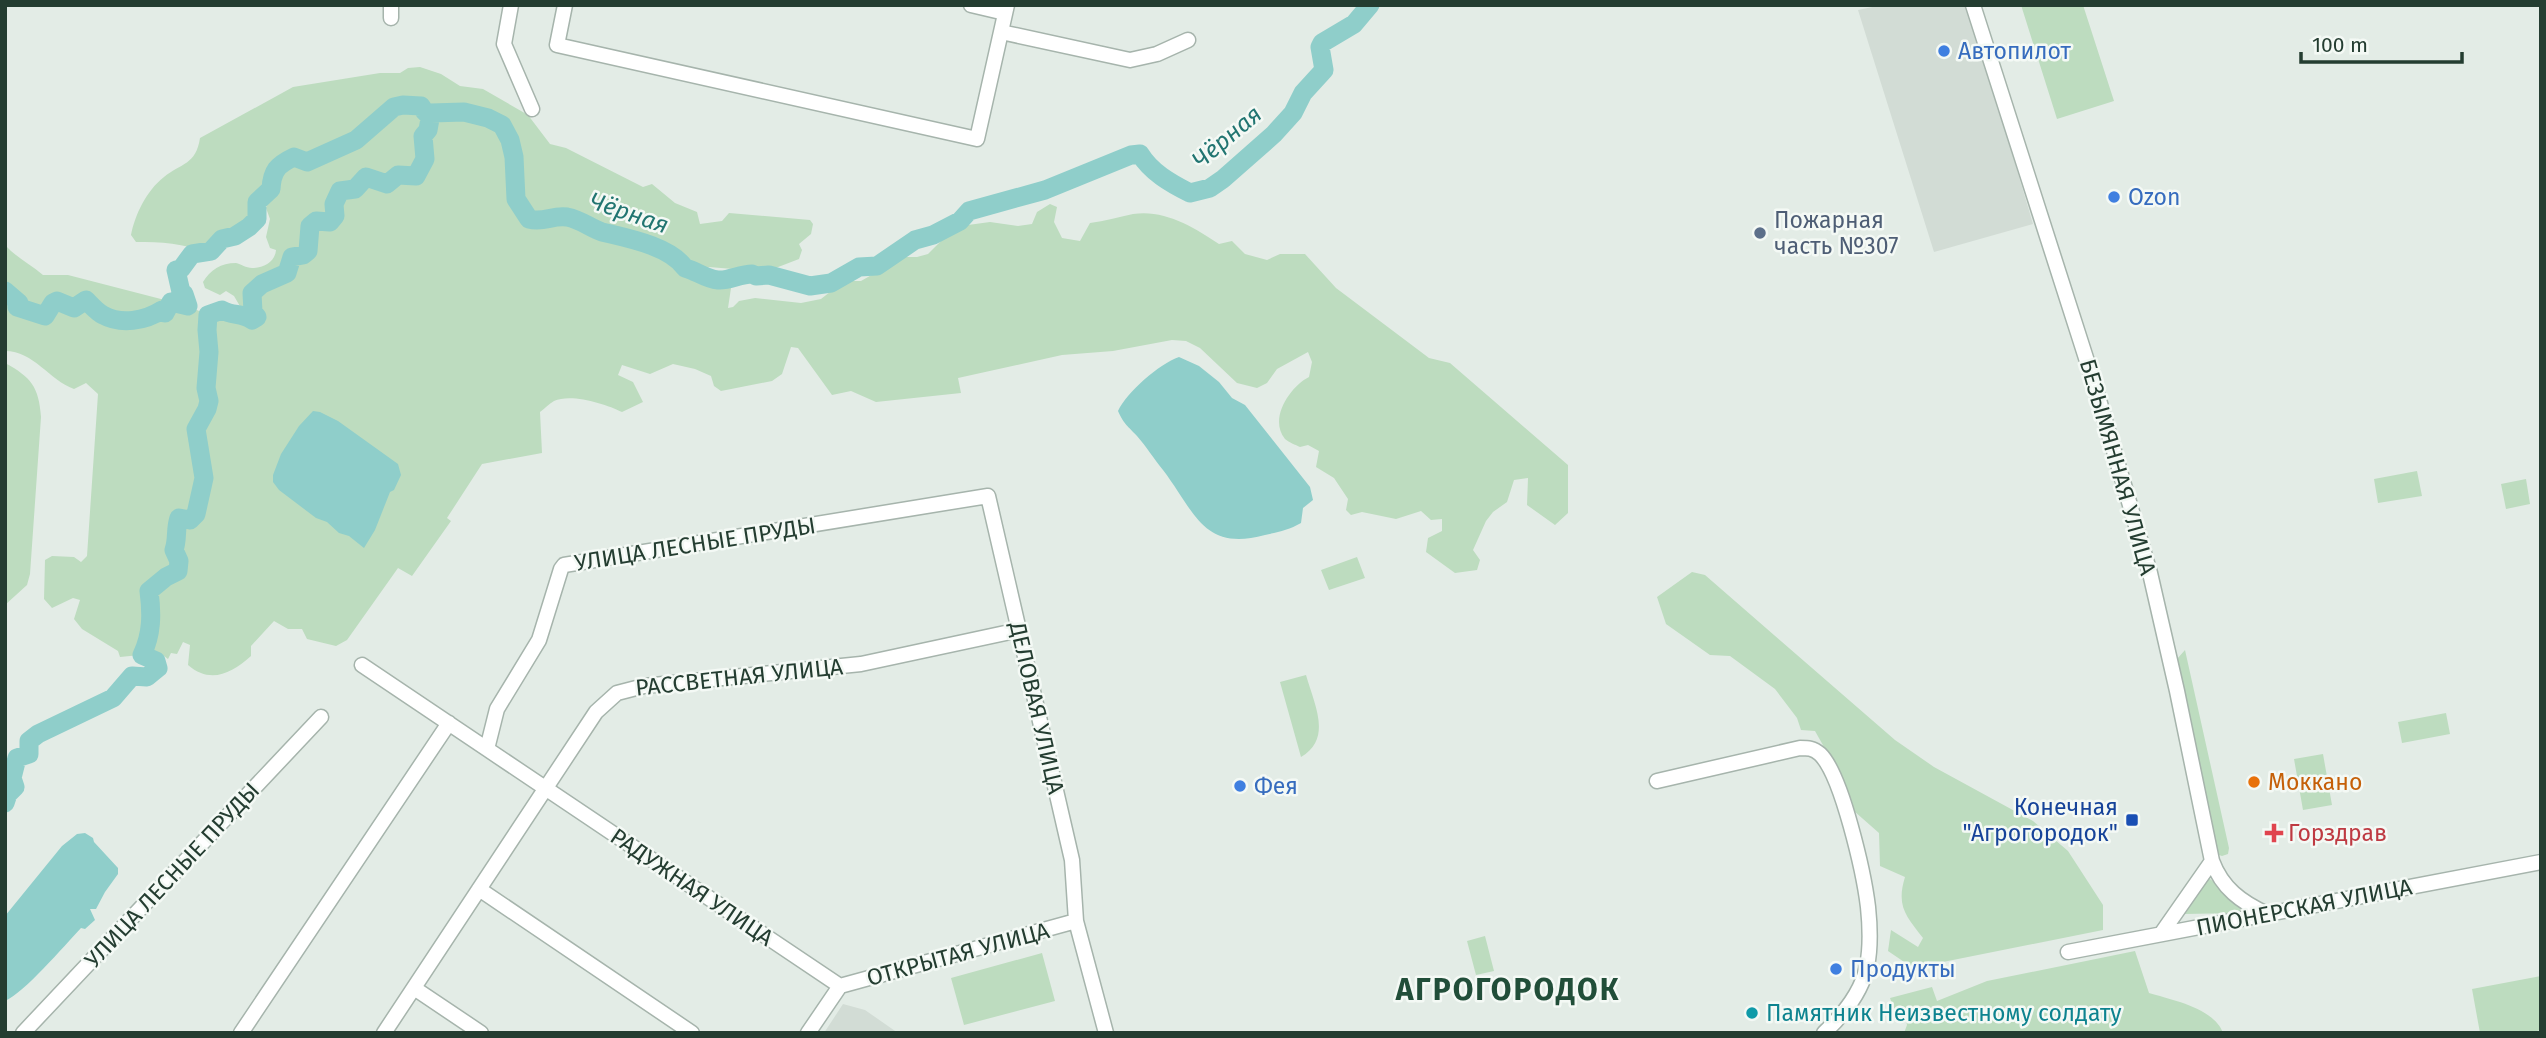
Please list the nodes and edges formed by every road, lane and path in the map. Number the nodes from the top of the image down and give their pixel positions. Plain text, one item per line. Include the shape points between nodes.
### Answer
1 (511, 5) edge
2 (565, 5) edge
3 (971, 5) edge
4 (1973, 5) edge
5 (1006, 9) edge
6 (1000, 32) junction
7 (1188, 40) dead end
8 (532, 109) dead end
9 (988, 496) joint
10 (1019, 630) junction
11 (362, 665) dead end
12 (321, 717) dead end
13 (449, 723) junction
14 (487, 749) junction
15 (1657, 781) dead end
16 (545, 788) junction
17 (2212, 861) junction
18 (2541, 862) edge
19 (479, 889) junction
20 (2267, 914) junction
21 (1076, 921) junction
22 (2161, 934) junction
23 (2068, 952) dead end
24 (839, 986) junction
25 (414, 988) junction
26 (23, 1033) edge
27 (241, 1033) edge
28 (384, 1033) edge
29 (481, 1033) edge
30 (692, 1033) edge
31 (808, 1033) edge
32 (1106, 1033) edge
33 (1824, 1033) edge

1 - 8 street via 504,44
2 - 6 street via 557,45 976,139
3 - 5 street
4 - 17 street, БЕЗЫМЯННАЯ УЛИЦА via 2150,573
5 - 6 street
6 - 7 street via 1130,60
9 - 10 street, ДЕЛОВАЯ УЛИЦА
9 - 14 street, УЛИЦА ЛЕСНЫЕ ПРУДЫ via 565,565 539,640 497,709
10 - 16 street, РАССВЕТНАЯ УЛИЦА via 860,664 617,692 596,712
10 - 21 street, ДЕЛОВАЯ УЛИЦА via 1072,860
11 - 13 street
12 - 26 street, УЛИЦА ЛЕСНЫЕ ПРУДЫ
13 - 14 street
13 - 27 street
14 - 16 street, РАДУЖНАЯ УЛИЦА
15 - 33 street via 1800,748 1818,752 1825,761 1843,801 1868,906 1870,946 1867,969 1851,1003
16 - 19 street, РАССВЕТНАЯ УЛИЦА
16 - 24 street, РАДУЖНАЯ УЛИЦА
17 - 20 street, БЕЗЫМЯННАЯ УЛИЦА via 2231,892
17 - 22 street
18 - 20 street, ПИОНЕРСКАЯ УЛИЦА
19 - 25 street, РАССВЕТНАЯ УЛИЦА
19 - 30 street
20 - 22 street, ПИОНЕРСКАЯ УЛИЦА
21 - 24 street, ОТКРЫТАЯ УЛИЦА
21 - 32 street, ДЕЛОВАЯ УЛИЦА
22 - 23 street, ПИОНЕРСКАЯ УЛИЦА
24 - 31 street
25 - 28 street, РАССВЕТНАЯ УЛИЦА
25 - 29 street

